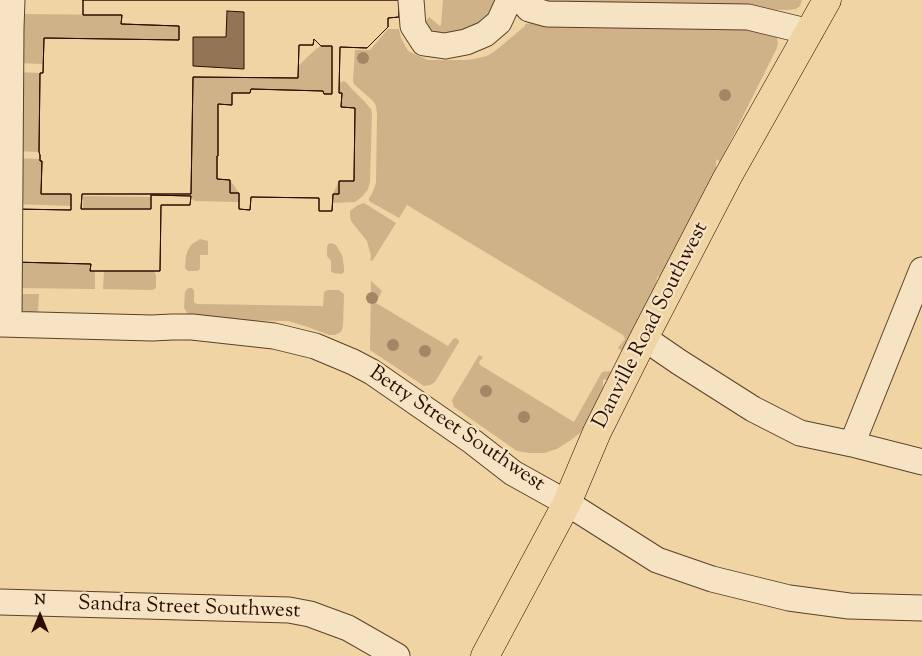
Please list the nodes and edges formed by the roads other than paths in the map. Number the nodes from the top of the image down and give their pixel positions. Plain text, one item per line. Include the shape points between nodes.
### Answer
1 (12, 0) edge
2 (412, 0) edge
3 (509, 0) edge
4 (521, 0) edge
5 (827, 0) edge
6 (6, 28) edge
7 (810, 32) junction
8 (922, 270) edge
9 (5, 324) edge
10 (644, 338) junction
11 (852, 444) junction
12 (922, 462) edge
13 (567, 503) junction
14 (0, 602) edge
15 (922, 608) edge
16 (397, 656) edge
17 (485, 656) edge

1 - 6 street
2 - 3 street via 413,26 424,43 445,46 485,34 499,22
4 - 7 street via 529,9 548,14 748,17
5 - 7 main road, Danville Road Southwest
6 - 9 street
7 - 10 main road, Danville Road Southwest via 727,178
8 - 11 street
9 - 13 street, Betty Street Southwest via 192,328 274,336 315,346 372,372 513,473
10 - 11 street via 753,410 800,433
10 - 13 main road, Danville Road Southwest via 597,432
11 - 12 street
13 - 15 street, Betty Street Southwest via 657,560 712,579 788,598 849,606
13 - 17 main road, Danville Road Southwest
14 - 16 street, Sandra Street Southwest via 290,610 348,628

